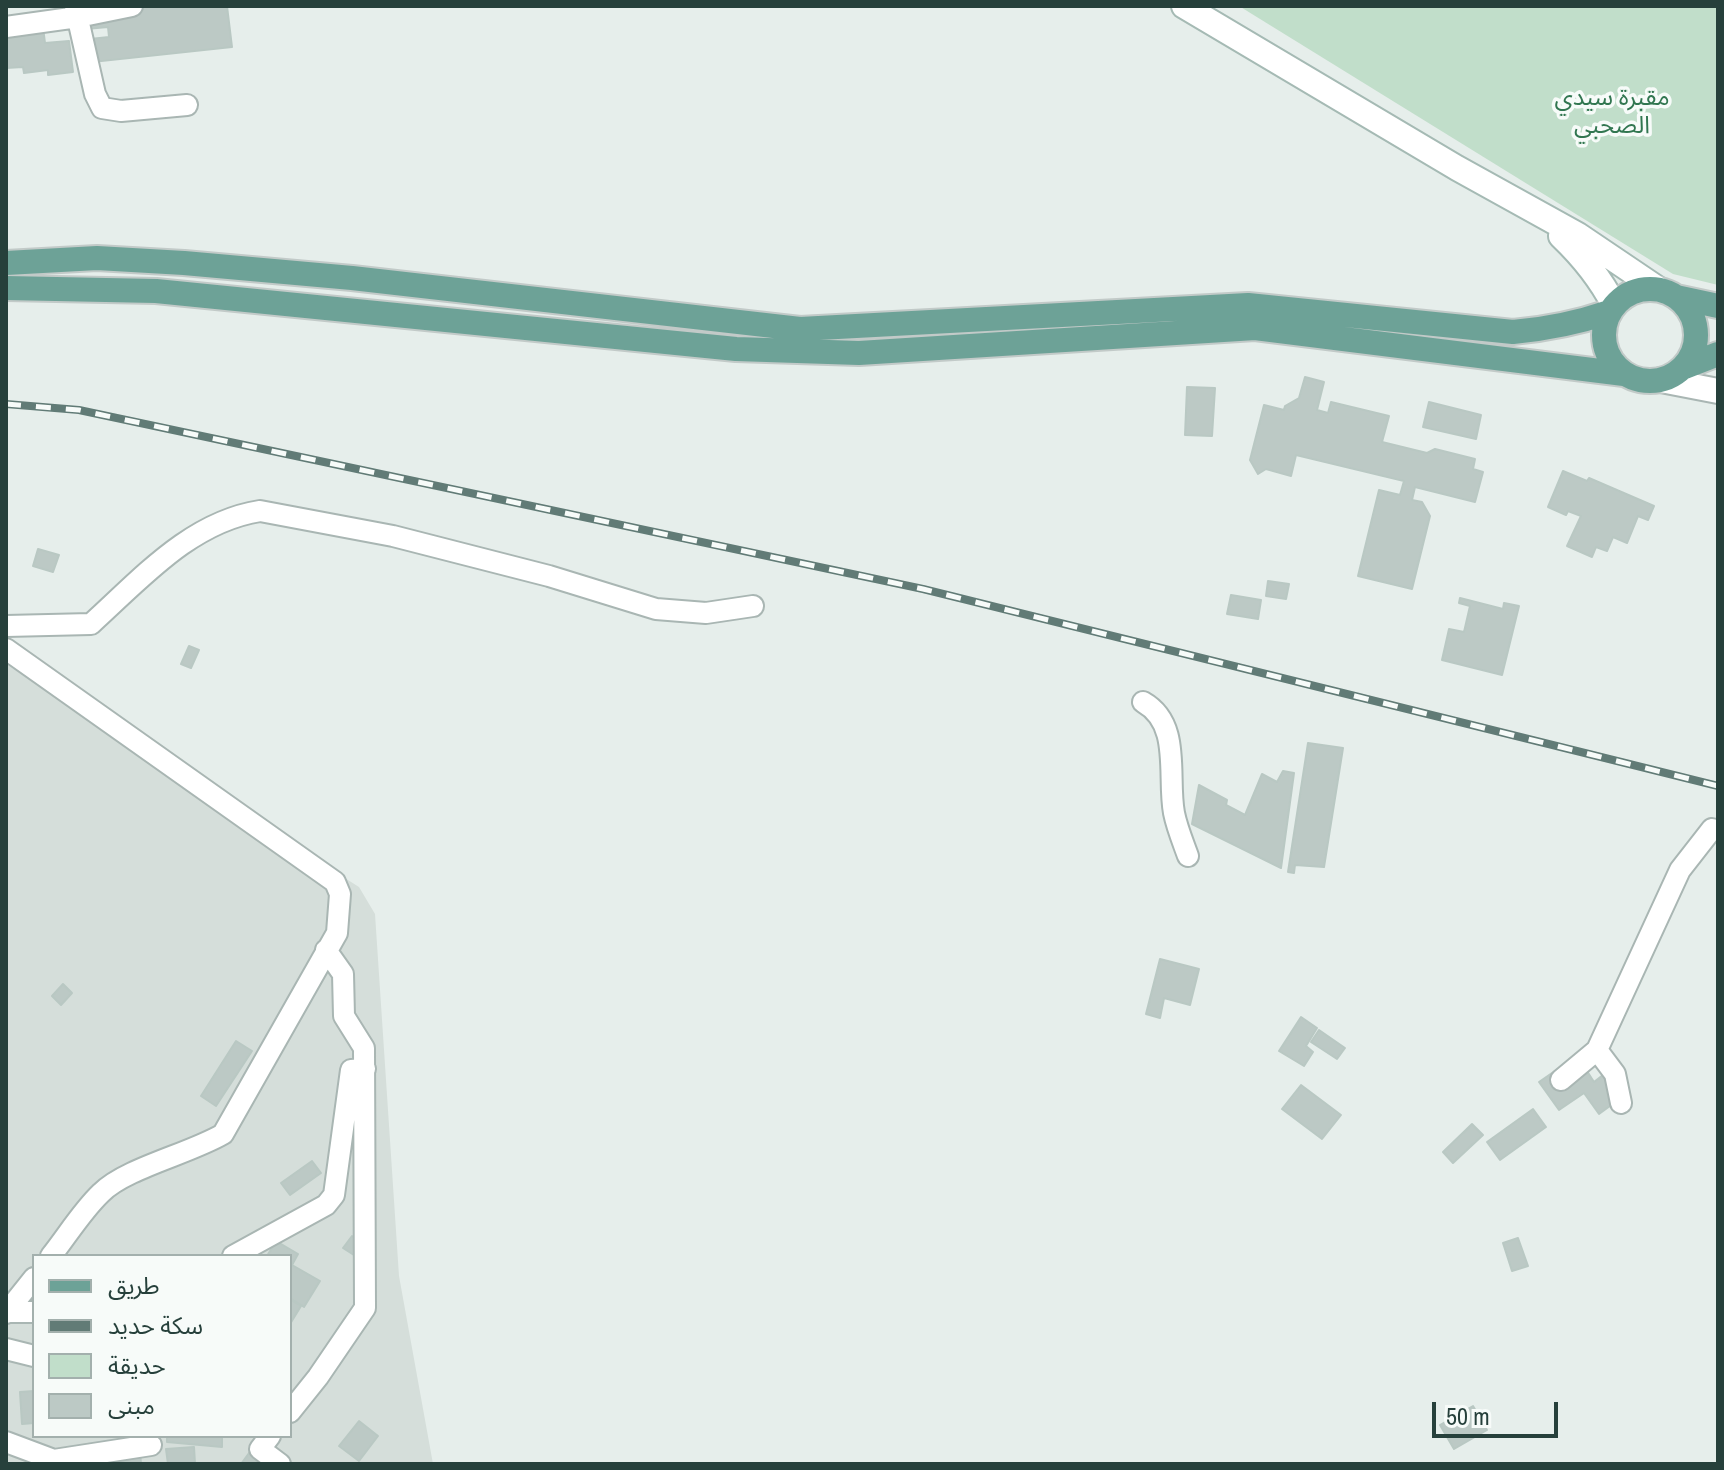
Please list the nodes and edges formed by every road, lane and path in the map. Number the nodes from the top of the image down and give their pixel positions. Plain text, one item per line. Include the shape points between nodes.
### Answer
1 (132, 6) edge
2 (1184, 6) edge
3 (76, 12) edge
4 (6, 27) edge
5 (187, 105) dead end
6 (1536, 212) junction
7 (6, 263) edge
8 (6, 288) edge
9 (1667, 293) junction
10 (1718, 306) edge
11 (1611, 309) junction
12 (1696, 363) edge
13 (1624, 374) junction
14 (1718, 391) edge
15 (753, 606) dead end
16 (6, 626) edge
17 (6, 649) edge
18 (1143, 702) dead end
19 (1712, 829) dead end
20 (1188, 856) dead end
21 (326, 950) junction
22 (1597, 1050) junction
23 (365, 1069) junction
24 (1561, 1080) dead end
25 (1621, 1103) dead end
26 (53, 1254) edge
27 (237, 1254) edge
28 (32, 1280) edge
29 (6, 1312) edge
30 (32, 1312) edge
31 (6, 1349) edge
32 (32, 1356) edge
33 (292, 1410) edge
34 (268, 1438) edge
35 (6, 1442) edge
36 (153, 1448) edge
37 (54, 1462) edge
38 (280, 1464) edge

1 - 3 street
2 - 6 main road
3 - 4 street
3 - 5 street via 102,108
6 - 9 main road
6 - 11 main road via 1585,259 1604,286
7 - 11 main road via 97,258 184,263 800,329 1248,305 1513,332 1578,323
8 - 13 main road via 156,291 736,349 859,353 1255,328
9 - 10 main road
9 - 11 main road via 1633,291
9 - 12 main road via 1694,321
11 - 13 main road via 1603,339
12 - 13 main road via 1636,379
12 - 14 main road
15 - 16 street via 706,613 656,609 393,536 260,511 239,515 178,546 91,624
17 - 21 street via 335,882 340,894 337,933
18 - 20 street via 1164,721 1174,813
19 - 22 street via 1680,870
21 - 23 street via 343,974 344,1016 364,1048
21 - 26 street via 223,1134 102,1192
22 - 24 street
22 - 25 street via 1615,1074
23 - 27 street via 351,1070 334,1195 326,1205
23 - 33 street via 365,1308
28 - 29 street
29 - 30 street
31 - 32 street
34 - 38 street via 260,1449
35 - 37 street
36 - 37 street

